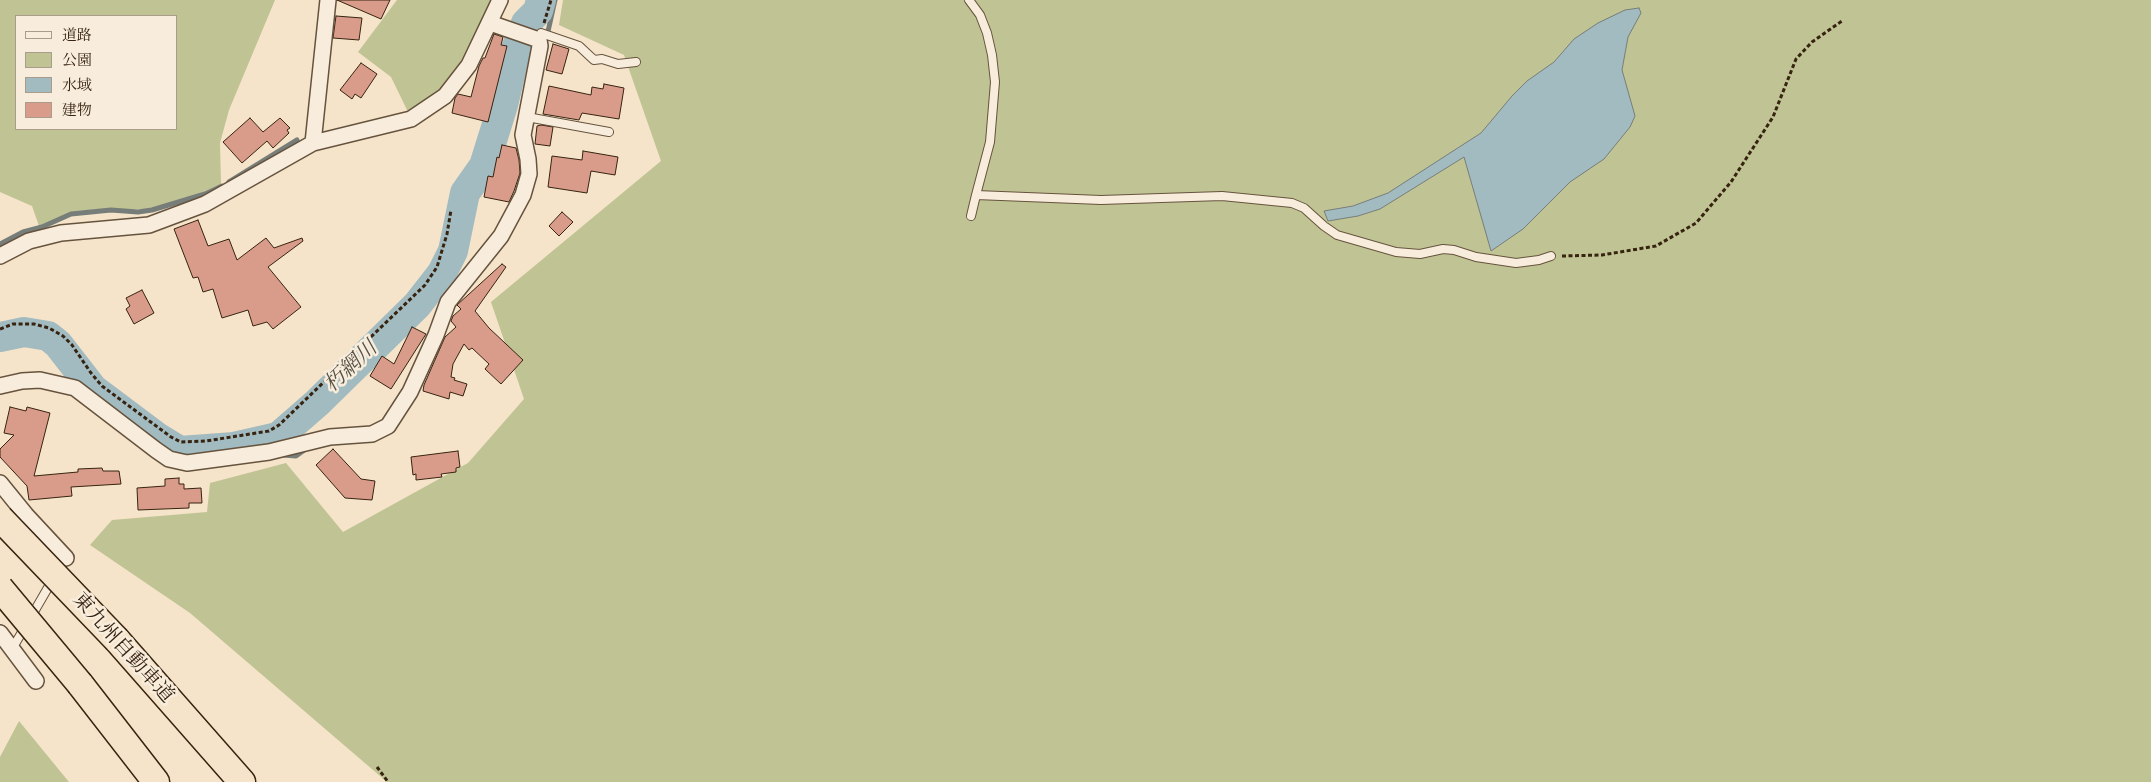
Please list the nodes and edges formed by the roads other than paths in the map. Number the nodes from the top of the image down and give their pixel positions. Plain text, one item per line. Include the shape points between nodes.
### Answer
1 (328, 0) edge
2 (500, 0) edge
3 (969, 0) edge
4 (490, 23) junction
5 (536, 34) junction
6 (636, 62) dead end
7 (529, 118) junction
8 (609, 132) dead end
9 (313, 143) junction
10 (976, 195) junction
11 (971, 216) dead end
12 (0, 256) edge
13 (1551, 256) road end
14 (0, 386) edge
15 (0, 483) edge
16 (0, 518) edge
17 (66, 558) joint
18 (0, 588) edge
19 (0, 633) edge
20 (12, 649) junction
21 (36, 681) dead end
22 (156, 782) edge
23 (242, 782) edge

1 - 9 street
2 - 4 street
3 - 10 lane via 987,33 995,82 990,142
4 - 5 street
4 - 9 street via 469,65 445,96 429,109 411,119
5 - 6 lane via 580,46 594,60 618,64
5 - 7 street via 540,46
7 - 8 lane
7 - 14 street via 523,135 529,174 523,195 501,236 448,302 410,392 388,426 372,434 330,437 269,452 187,462 170,459 156,450 75,388 40,380
9 - 12 street via 205,204 149,225 60,233 29,241
10 - 11 lane
10 - 13 lane via 1101,200 1222,196 1292,203 1304,208 1337,235 1396,252 1420,254 1454,250 1516,263
15 - 17 street
16 - 23 highway, 東九州自動車道, bridge via 118,640
17 - 20 lane
18 - 22 highway, bridge
19 - 20 street
20 - 21 street

